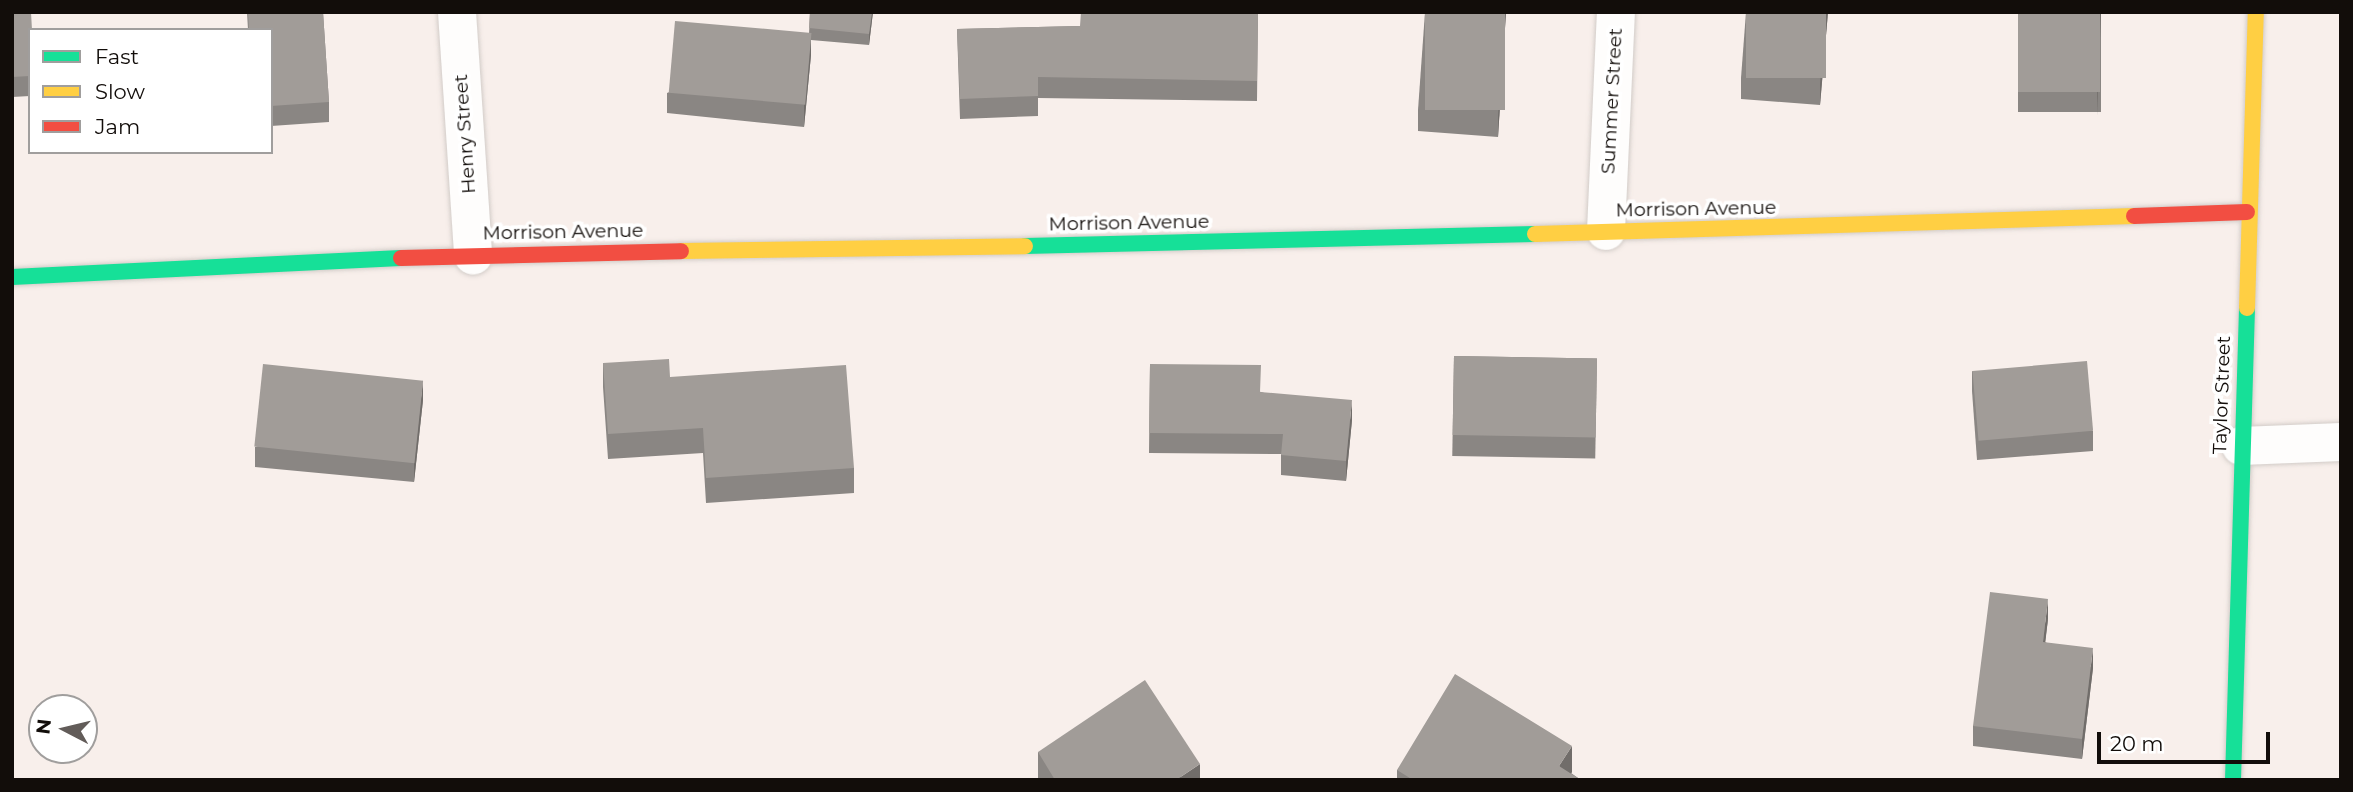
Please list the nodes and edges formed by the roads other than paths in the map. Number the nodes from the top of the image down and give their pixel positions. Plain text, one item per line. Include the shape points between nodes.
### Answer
1 (457, 12) edge
2 (1616, 12) edge
3 (2256, 12) edge
4 (2248, 212) junction
5 (1606, 231) junction
6 (474, 255) junction
7 (12, 277) edge
8 (2341, 442) edge
9 (2241, 446) junction
10 (2233, 780) edge

1 - 6 street, Henry Street
2 - 5 street, Summer Street
3 - 4 street, Taylor Street
4 - 5 street, Morrison Avenue
4 - 9 street, Taylor Street
5 - 6 street, Morrison Avenue
6 - 7 street, Morrison Avenue
8 - 9 street
9 - 10 street, Taylor Street

